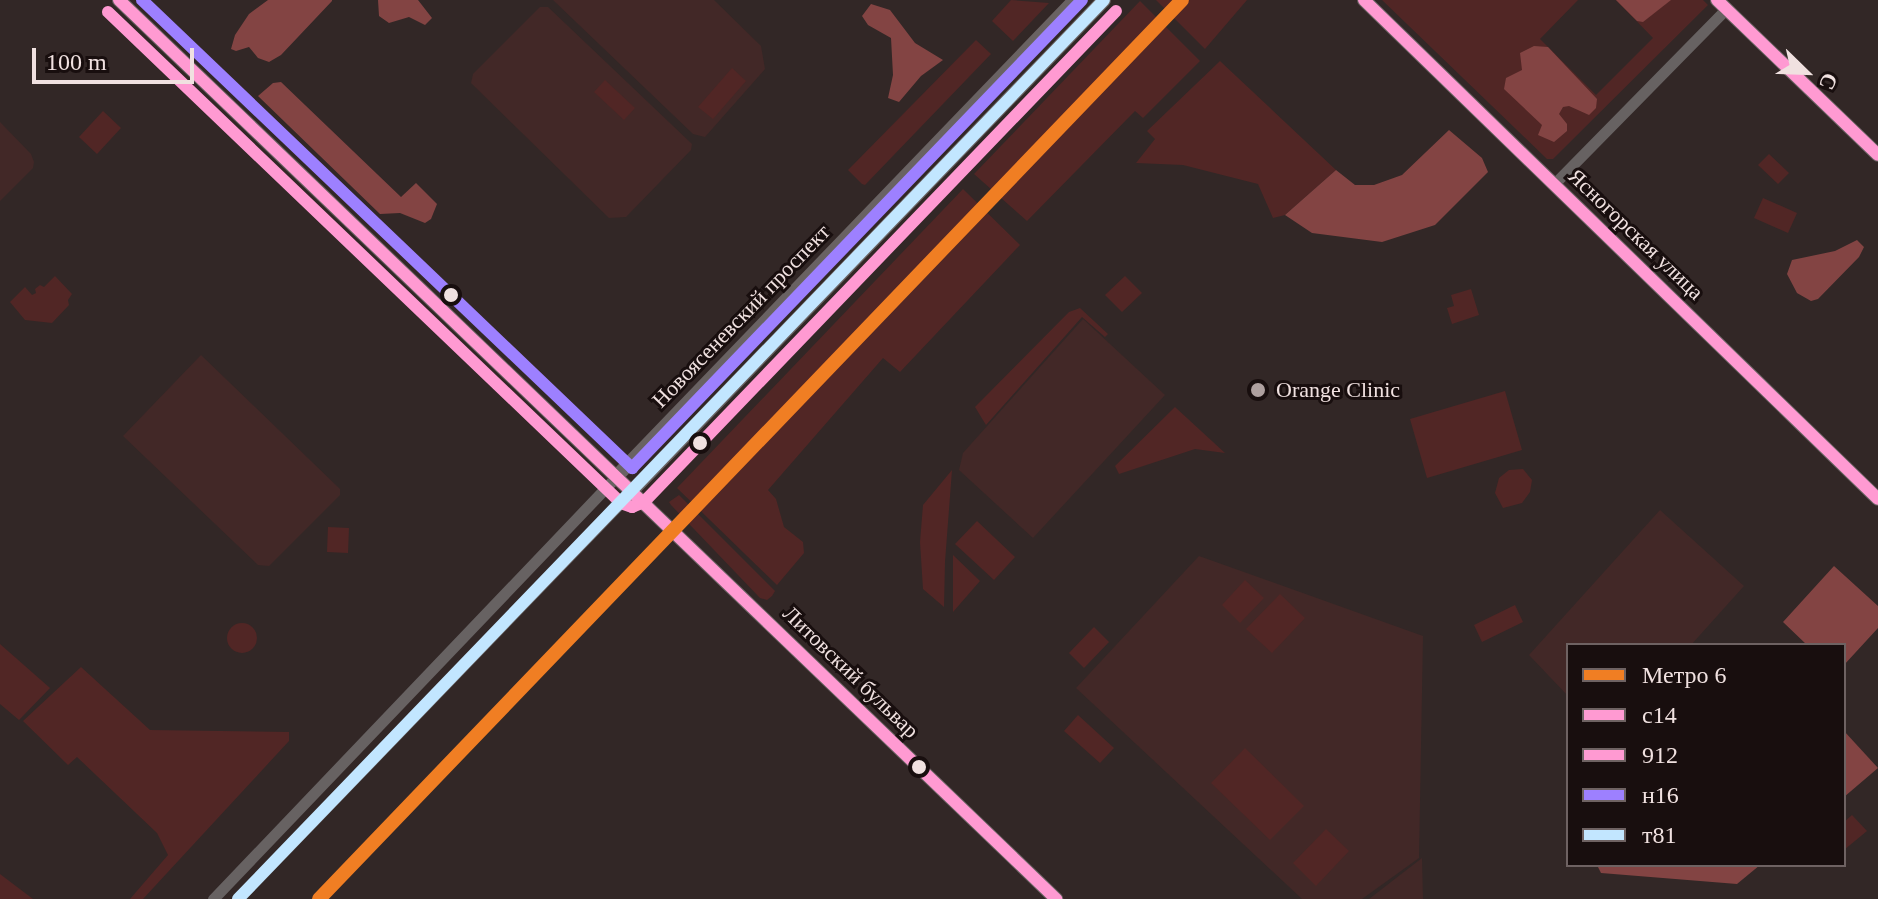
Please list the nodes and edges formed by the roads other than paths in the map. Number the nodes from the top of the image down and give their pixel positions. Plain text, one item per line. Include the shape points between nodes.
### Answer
1 (119, 0) edge
2 (1075, 0) edge
3 (1104, 0) edge
4 (1364, 0) edge
5 (1722, 4) edge
6 (1878, 155) edge
7 (1554, 184) junction
8 (617, 476) junction
9 (632, 491) junction
10 (1878, 499) edge
11 (439, 663) junction
12 (452, 677) junction
13 (391, 713) junction
14 (404, 726) junction
15 (213, 899) edge
16 (238, 899) edge
17 (1056, 899) edge

1 - 8 main road, Литовский бульвар
2 - 8 main road, Новоясеневский проспект
3 - 9 main road, Новоясеневский проспект
4 - 7 main road, Ясногорская улица
5 - 6 main road
5 - 7 street
7 - 10 main road, Ясногорская улица
8 - 9 main road, Литовский бульвар
8 - 11 street, Новоясеневский проспект
9 - 12 street, Новоясеневский проспект
9 - 17 main road, Литовский бульвар
11 - 12 street via 439,677
11 - 13 street, Новоясеневский проспект
12 - 14 street, Новоясеневский проспект
13 - 14 street via 404,713
13 - 15 street, Новоясеневский проспект
14 - 16 street, Новоясеневский проспект

